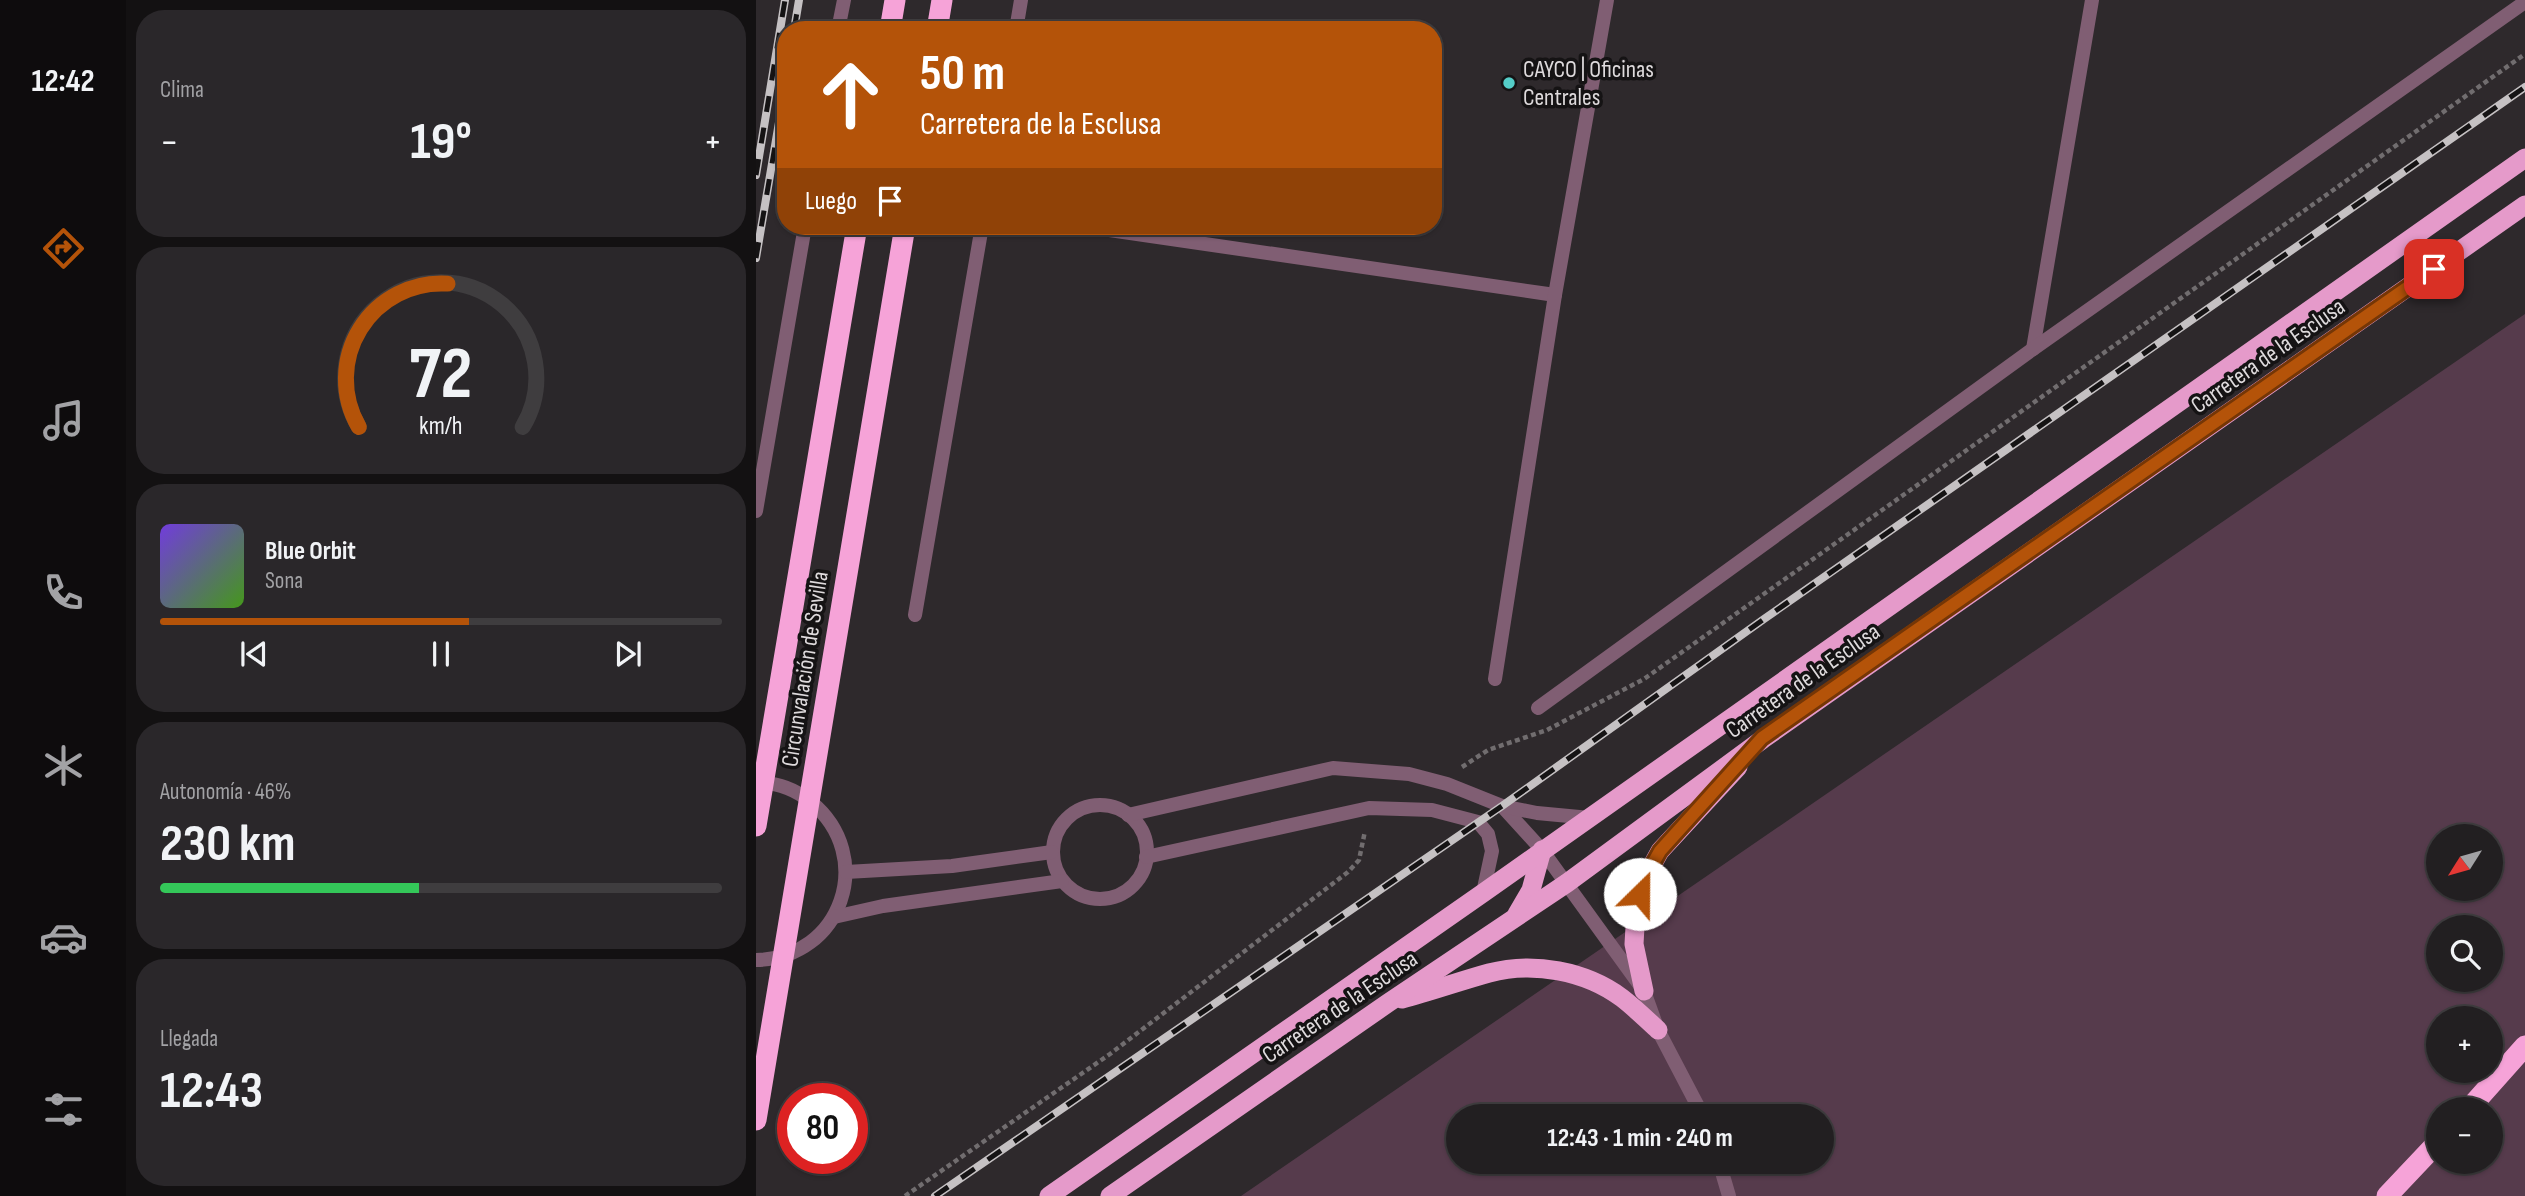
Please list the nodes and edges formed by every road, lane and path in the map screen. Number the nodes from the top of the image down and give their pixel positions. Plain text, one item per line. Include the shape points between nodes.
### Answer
1 (844, 0) edge
2 (895, 0) edge
3 (942, 0) edge
4 (1021, 0) edge
5 (1607, 0) edge
6 (2092, 0) edge
7 (2525, 2) edge
8 (840, 21) edge
9 (892, 21) edge
10 (938, 21) edge
11 (1018, 21) edge
12 (2525, 54) edge
13 (2525, 158) edge
14 (2525, 205) edge
15 (803, 235) edge
16 (855, 235) edge
17 (904, 235) edge
18 (980, 235) edge
19 (1144, 235) edge
20 (1555, 295) junction
21 (2033, 349) junction
22 (756, 511) edge
23 (915, 615) dead end
24 (1494, 679) dead end
25 (1538, 708) dead end
26 (1762, 738) junction
27 (1459, 768) dead end
28 (756, 783) edge
29 (1503, 806) junction
30 (1369, 808) junction
31 (1128, 815) junction
32 (1590, 818) junction
33 (756, 827) edge
34 (1542, 850) junction
35 (1052, 852) junction
36 (1146, 857) junction
37 (846, 872) junction
38 (1062, 881) junction
39 (1567, 883) junction
40 (1483, 893) junction
41 (834, 917) junction
42 (1514, 919) junction
43 (756, 960) edge
44 (1644, 991) junction
45 (1388, 1003) junction
46 (1658, 1030) junction
47 (2525, 1046) edge
48 (2480, 1097) edge
49 (1697, 1104) edge
50 (756, 1120) edge
51 (2426, 1155) edge
52 (1723, 1174) edge
53 (905, 1196) edge
54 (1049, 1196) edge
55 (1110, 1196) edge
56 (1729, 1196) edge
57 (2387, 1196) edge

1 - 8 street
2 - 9 highway
3 - 10 highway
4 - 11 street
5 - 20 street
6 - 21 street
7 - 21 street
12 - 27 path via 1644,679 1547,730 1488,750
13 - 32 highway, Carretera de la Esclusa
14 - 26 highway, Carretera de la Esclusa
15 - 22 street
16 - 33 highway, Circunvalación de Sevilla, bridge
17 - 50 highway, Circunvalación de Sevilla, bridge
18 - 23 street
19 - 20 street
20 - 24 street
21 - 25 street
26 - 39 highway, Carretera de la Esclusa
26 - 44 highway via 1660,851 1645,878 1636,910 1634,944
28 - 37 street via 799,793 824,813 841,840
29 - 31 street via 1409,774 1333,768
29 - 32 street
29 - 34 street
30 - 36 street
30 - 40 street via 1432,810 1478,822 1488,834 1492,851
30 - 53 path via 1359,860 1348,872 1110,1054
31 - 35 street via 1106,805 1075,812 1063,822
31 - 36 street via 1142,832
32 - 34 highway, Carretera de la Esclusa
34 - 39 street
34 - 40 highway, Carretera de la Esclusa
34 - 42 highway via 1531,890
35 - 37 street via 953,866
35 - 38 street
36 - 38 street via 1141,876 1118,896 1087,898
37 - 41 street
38 - 41 street
39 - 42 highway, Carretera de la Esclusa
39 - 44 street
40 - 54 highway, Carretera de la Esclusa
41 - 43 street via 818,937 796,952
42 - 45 highway, Carretera de la Esclusa
44 - 46 street
45 - 46 highway via 1491,972 1532,967 1576,974 1620,997
45 - 55 highway, Carretera de la Esclusa
46 - 49 street
47 - 48 highway
51 - 57 highway
52 - 56 street

